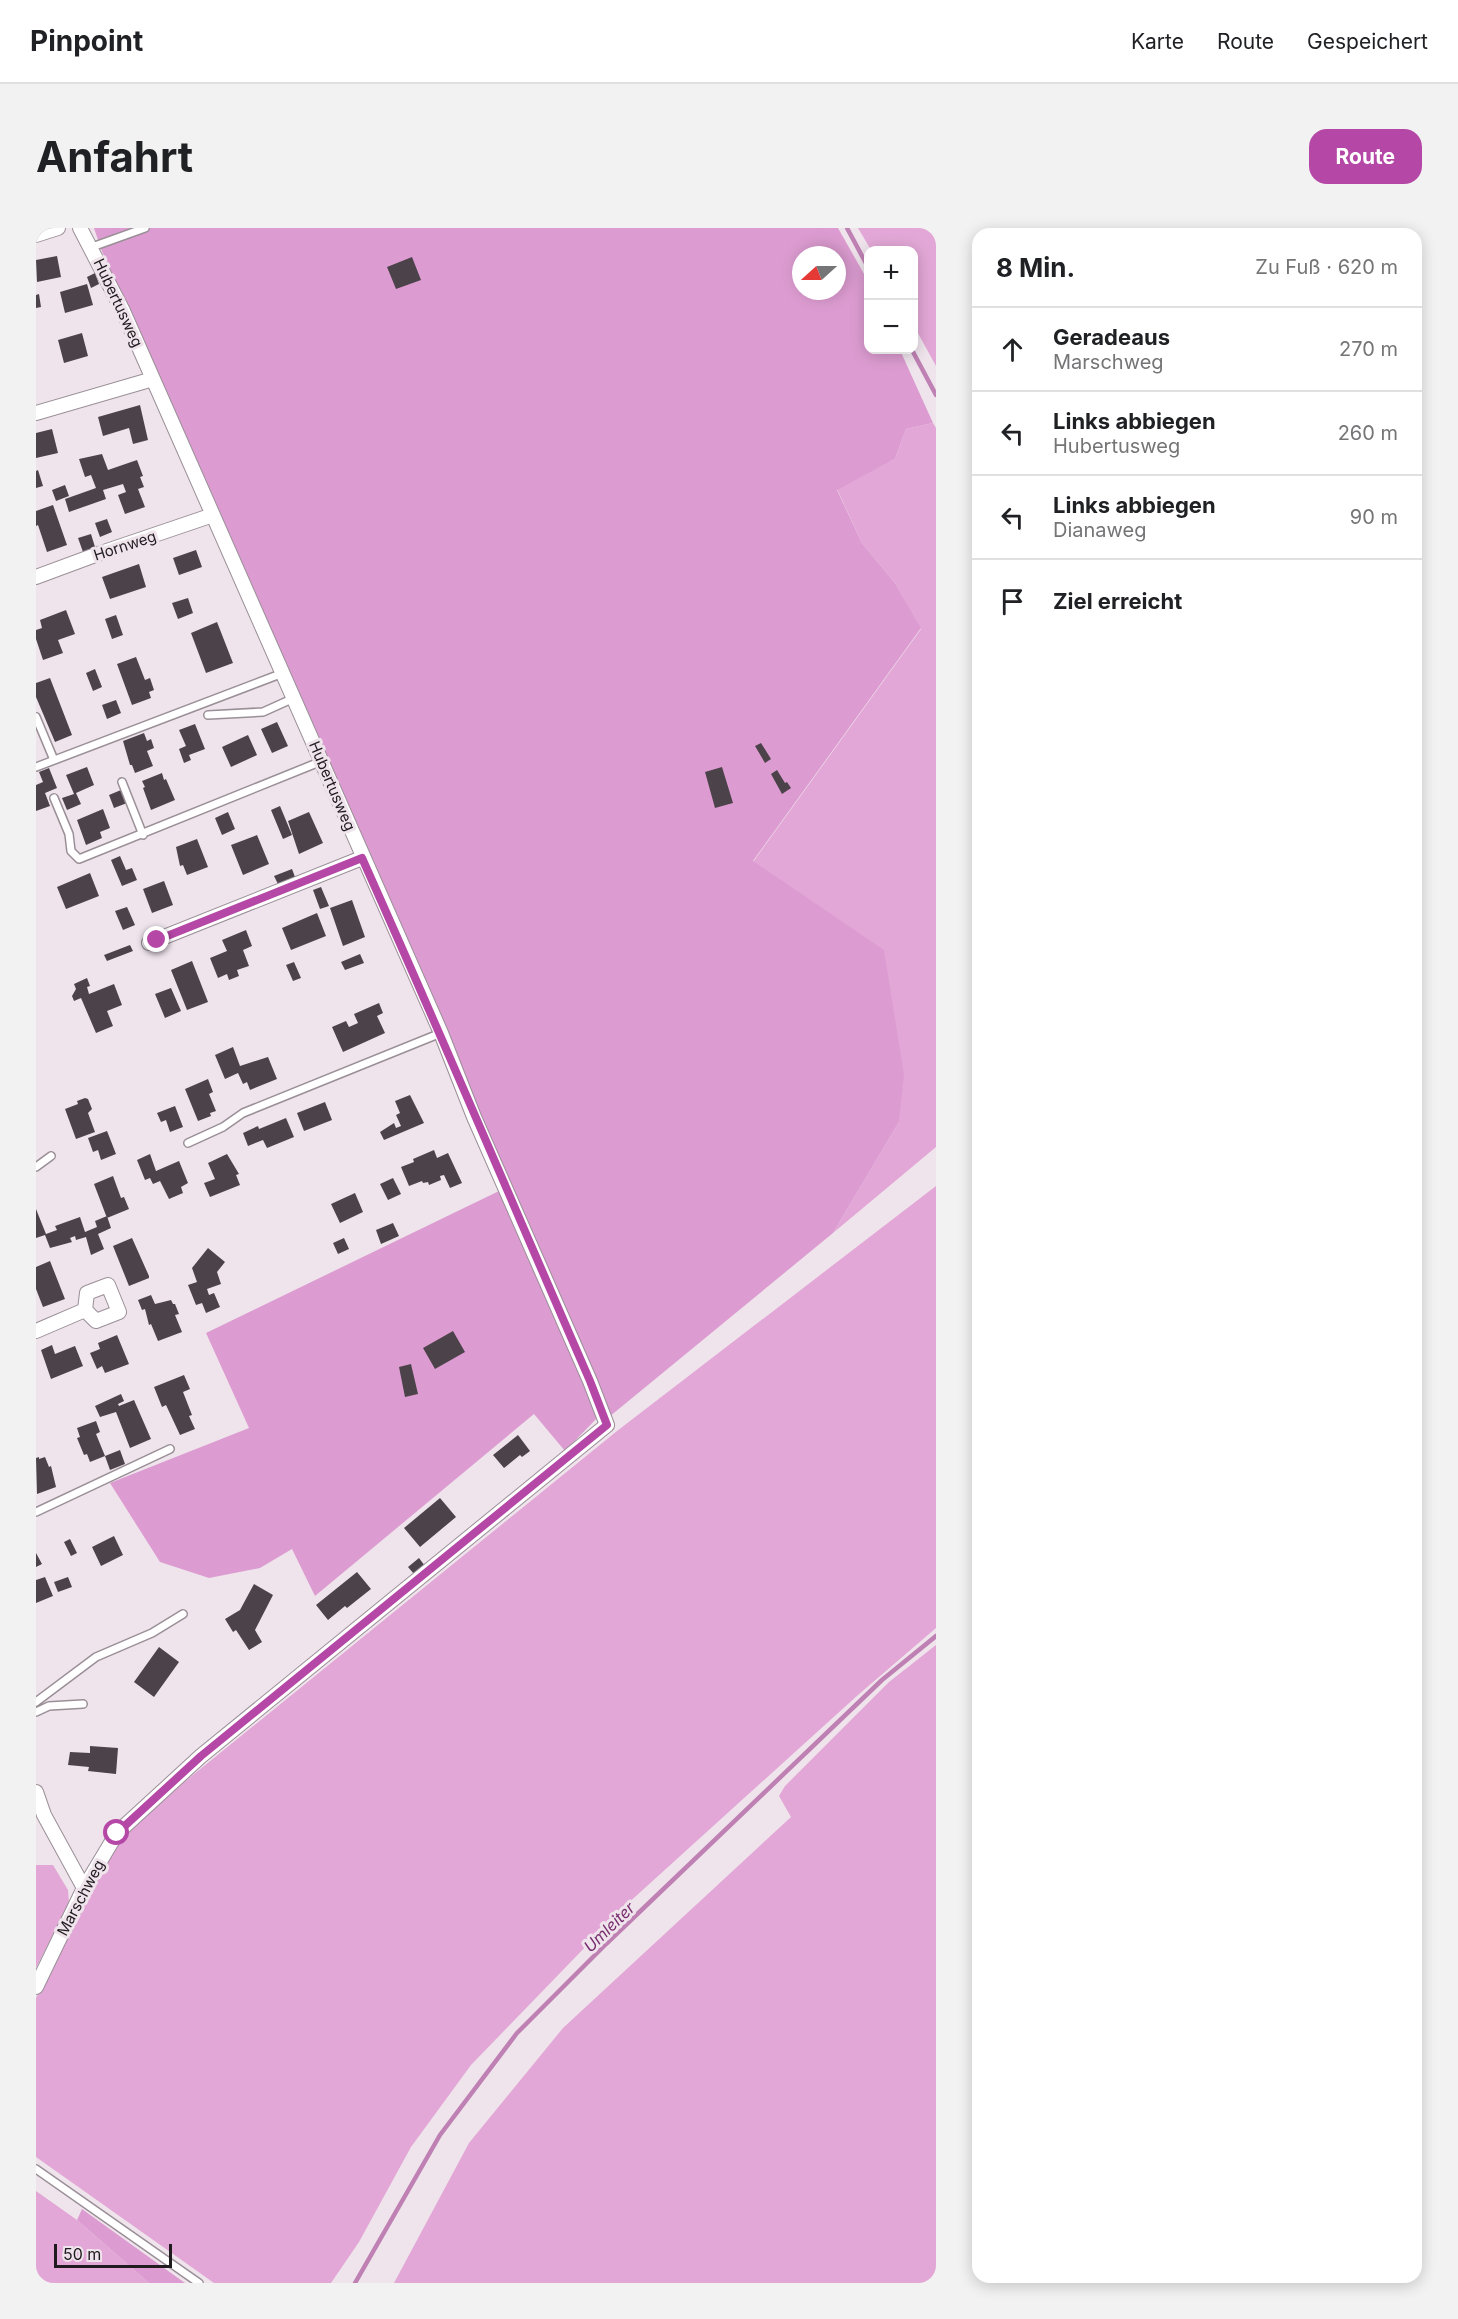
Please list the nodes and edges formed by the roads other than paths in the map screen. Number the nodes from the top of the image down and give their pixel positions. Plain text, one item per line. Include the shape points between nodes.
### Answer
1 (58, 228) edge
2 (80, 228) edge
3 (145, 228) edge
4 (36, 235) edge
5 (92, 247) junction
6 (153, 379) junction
7 (36, 413) edge
8 (213, 515) junction
9 (36, 577) edge
10 (283, 673) junction
11 (294, 699) junction
12 (208, 715) dead end
13 (36, 717) edge
14 (54, 760) junction
15 (322, 761) junction
16 (36, 767) edge
17 (123, 782) dead end
18 (54, 798) dead end
19 (143, 835) junction
20 (362, 858) junction
21 (149, 943) dead end
22 (441, 1033) junction
23 (188, 1143) dead end
24 (51, 1156) dead end
25 (36, 1167) edge
26 (86, 1310) dead end
27 (36, 1331) edge
28 (607, 1425) joint
29 (170, 1449) dead end
30 (36, 1512) edge
31 (183, 1614) dead end
32 (36, 1702) edge
33 (83, 1704) dead end
34 (36, 1712) edge
35 (36, 1792) edge
36 (84, 1888) junction
37 (36, 1987) edge
38 (36, 2169) edge
39 (199, 2283) edge

1 - 4 street
2 - 5 street, Hubertusweg
3 - 5 lane
5 - 6 street, Hubertusweg
6 - 7 street
6 - 8 street, Hubertusweg
8 - 9 street, Hornweg
8 - 10 street, Hubertusweg
10 - 11 street, Hubertusweg
10 - 14 lane
11 - 12 lane via 263,712
11 - 15 street, Hubertusweg
13 - 14 lane
14 - 16 lane
15 - 19 lane
15 - 20 street, Hubertusweg
17 - 19 lane
18 - 19 lane via 69,834 71,851 79,860
20 - 21 street
20 - 22 street, Hubertusweg
22 - 23 lane via 243,1113
22 - 28 street, Hubertusweg
24 - 25 lane
26 - 27 street
28 - 36 street, Marschweg via 201,1756 117,1833
29 - 30 lane
31 - 32 lane via 152,1633 96,1657
33 - 34 lane via 49,1706
35 - 36 street via 44,1815
36 - 37 street, Marschweg
38 - 39 lane

